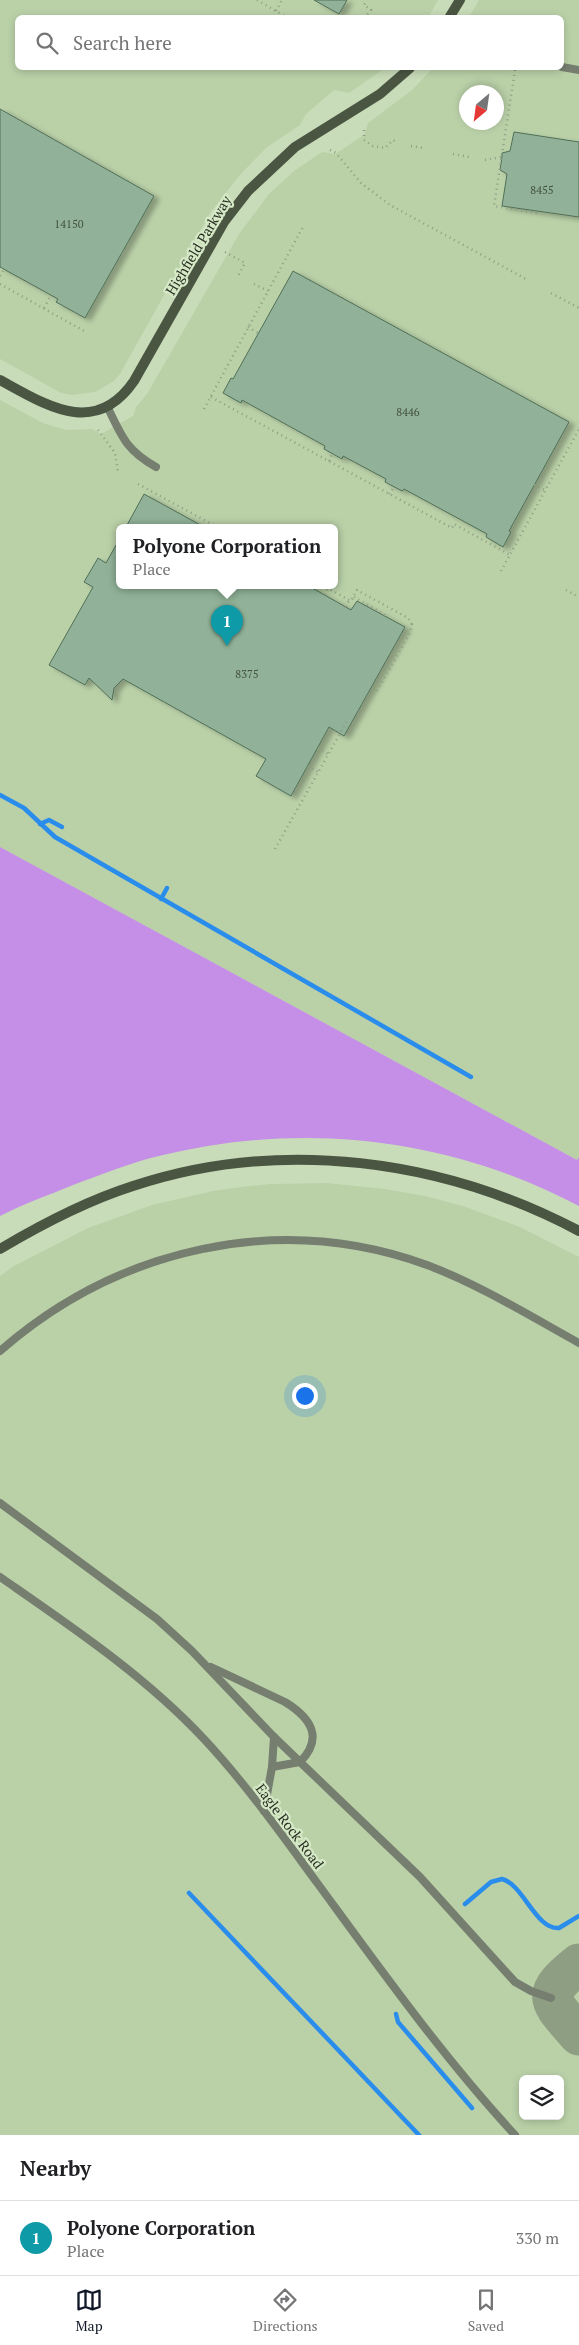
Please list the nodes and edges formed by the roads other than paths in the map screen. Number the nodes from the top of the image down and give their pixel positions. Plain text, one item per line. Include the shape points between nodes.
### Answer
1 (460, 0) edge
2 (451, 15) edge
3 (564, 68) edge
4 (408, 70) edge
5 (579, 70) edge
6 (0, 380) edge
7 (107, 406) junction
8 (156, 467) dead end
9 (579, 1231) edge
10 (0, 1249) edge
11 (579, 1343) edge
12 (0, 1352) edge
13 (0, 1503) edge
14 (0, 1577) edge
15 (206, 1665) junction
16 (274, 1737) junction
17 (300, 1762) junction
18 (272, 1767) junction
19 (264, 1811) junction
20 (551, 1998) dead end
21 (515, 2135) edge

1 - 2 main road
3 - 5 lane
4 - 7 main road, Highfield Parkway via 380,94 295,147 248,191 224,222 134,381 122,396
6 - 7 main road via 60,411 78,413
7 - 8 lane via 128,445 140,458
9 - 10 main road via 521,1203 470,1184 425,1173 374,1164 268,1161 169,1176 104,1196
11 - 12 lane via 428,1265 345,1245 278,1240 200,1248 125,1271 53,1310
13 - 15 lane via 157,1620
14 - 19 lane, Eagle Rock Road via 154,1689 205,1740
15 - 16 lane
15 - 17 lane via 296,1708 306,1719 314,1738 312,1748
16 - 17 lane
16 - 18 lane
17 - 18 lane
17 - 20 lane via 420,1877 515,1982
18 - 19 lane
19 - 21 lane, Eagle Rock Road via 417,2016

